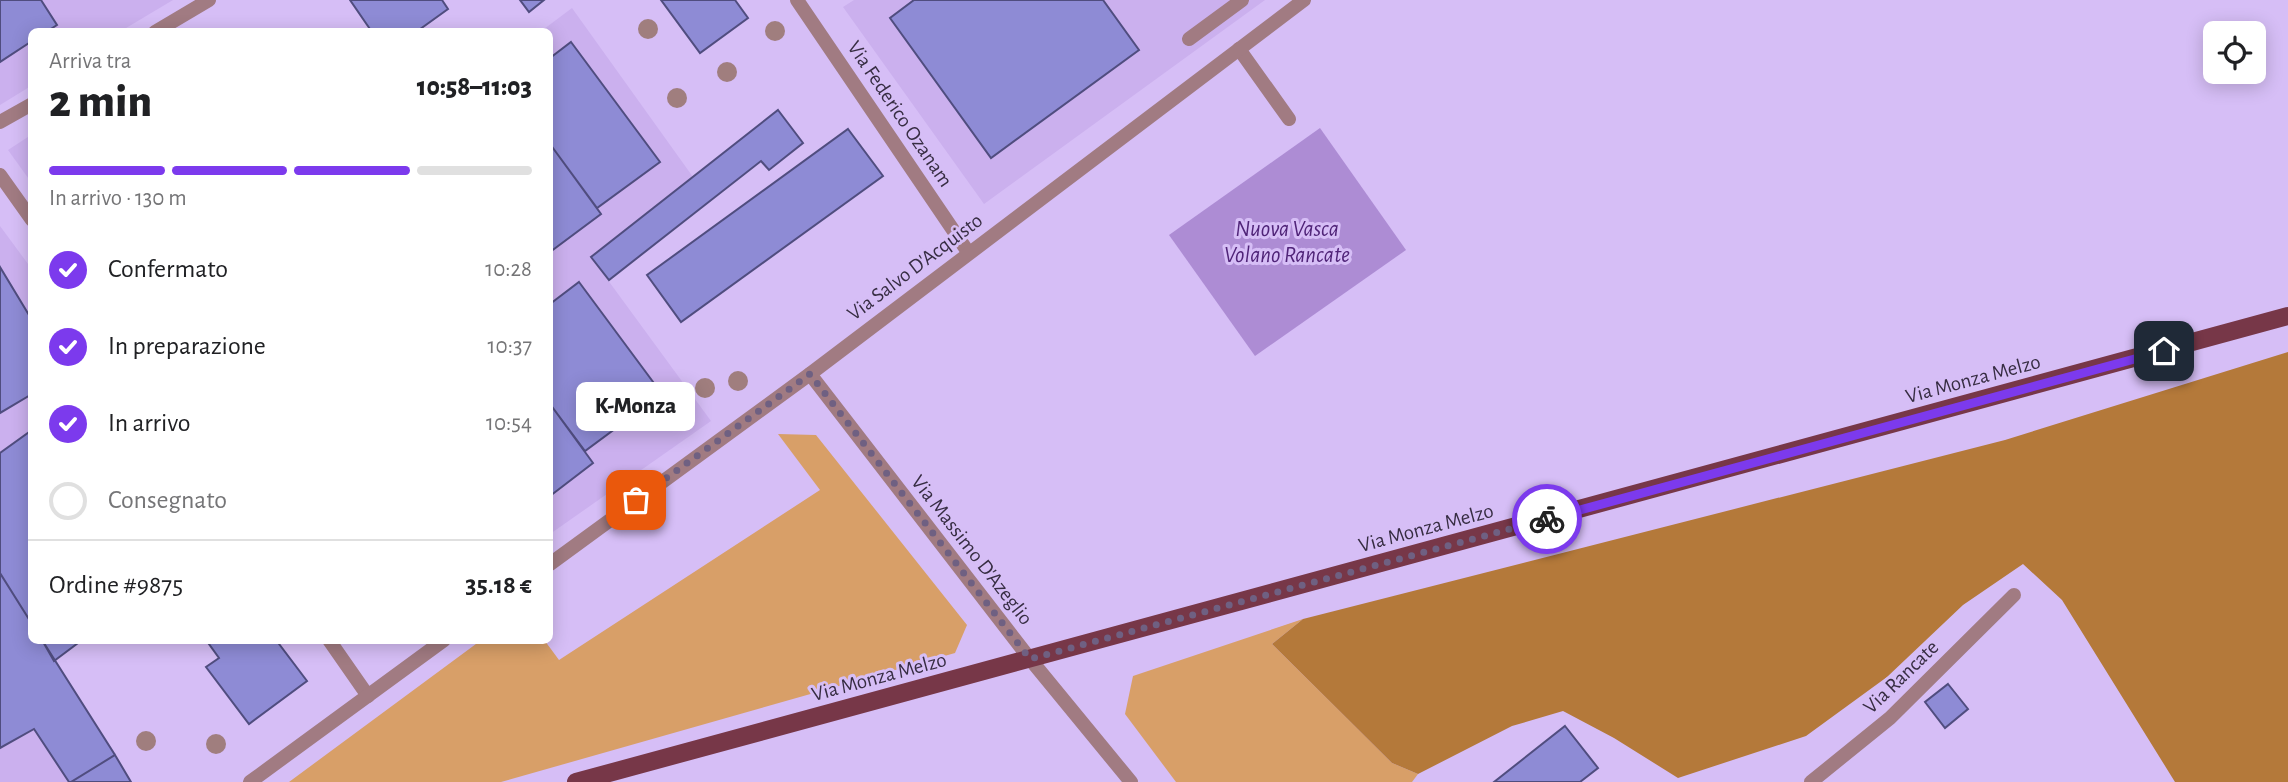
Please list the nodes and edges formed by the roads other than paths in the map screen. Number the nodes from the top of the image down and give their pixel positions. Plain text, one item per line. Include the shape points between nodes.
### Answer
1 (209, 0) edge
2 (797, 0) edge
3 (1242, 0) edge
4 (1304, 0) edge
5 (162, 28) edge
6 (1189, 39) dead end
7 (1239, 49) junction
8 (28, 106) edge
9 (1289, 118) dead end
10 (0, 122) edge
11 (0, 175) edge
12 (28, 214) edge
13 (968, 252) junction
14 (2288, 316) edge
15 (810, 374) junction
16 (553, 562) edge
17 (2014, 595) dead end
18 (332, 644) edge
19 (439, 644) edge
20 (1030, 659) junction
21 (368, 696) junction
22 (250, 782) edge
23 (576, 782) edge
24 (1131, 782) edge
25 (1811, 782) edge

1 - 5 street
2 - 13 street, Via Federico Ozanam
3 - 6 street
4 - 7 street, Via Salvo D'Acquisto
7 - 9 street
7 - 13 street, Via Salvo D'Acquisto
8 - 10 street
11 - 12 street
13 - 15 street, Via Salvo D'Acquisto
14 - 20 main road, Via Monza Melzo
15 - 16 street, Via Salvo D'Acquisto
15 - 20 street, Via Massimo D'Azeglio
17 - 25 street, Via Rancate via 1890,718
18 - 21 street
19 - 21 street
20 - 23 main road, Via Monza Melzo
20 - 24 street, Via Massimo D'Azeglio
21 - 22 street

